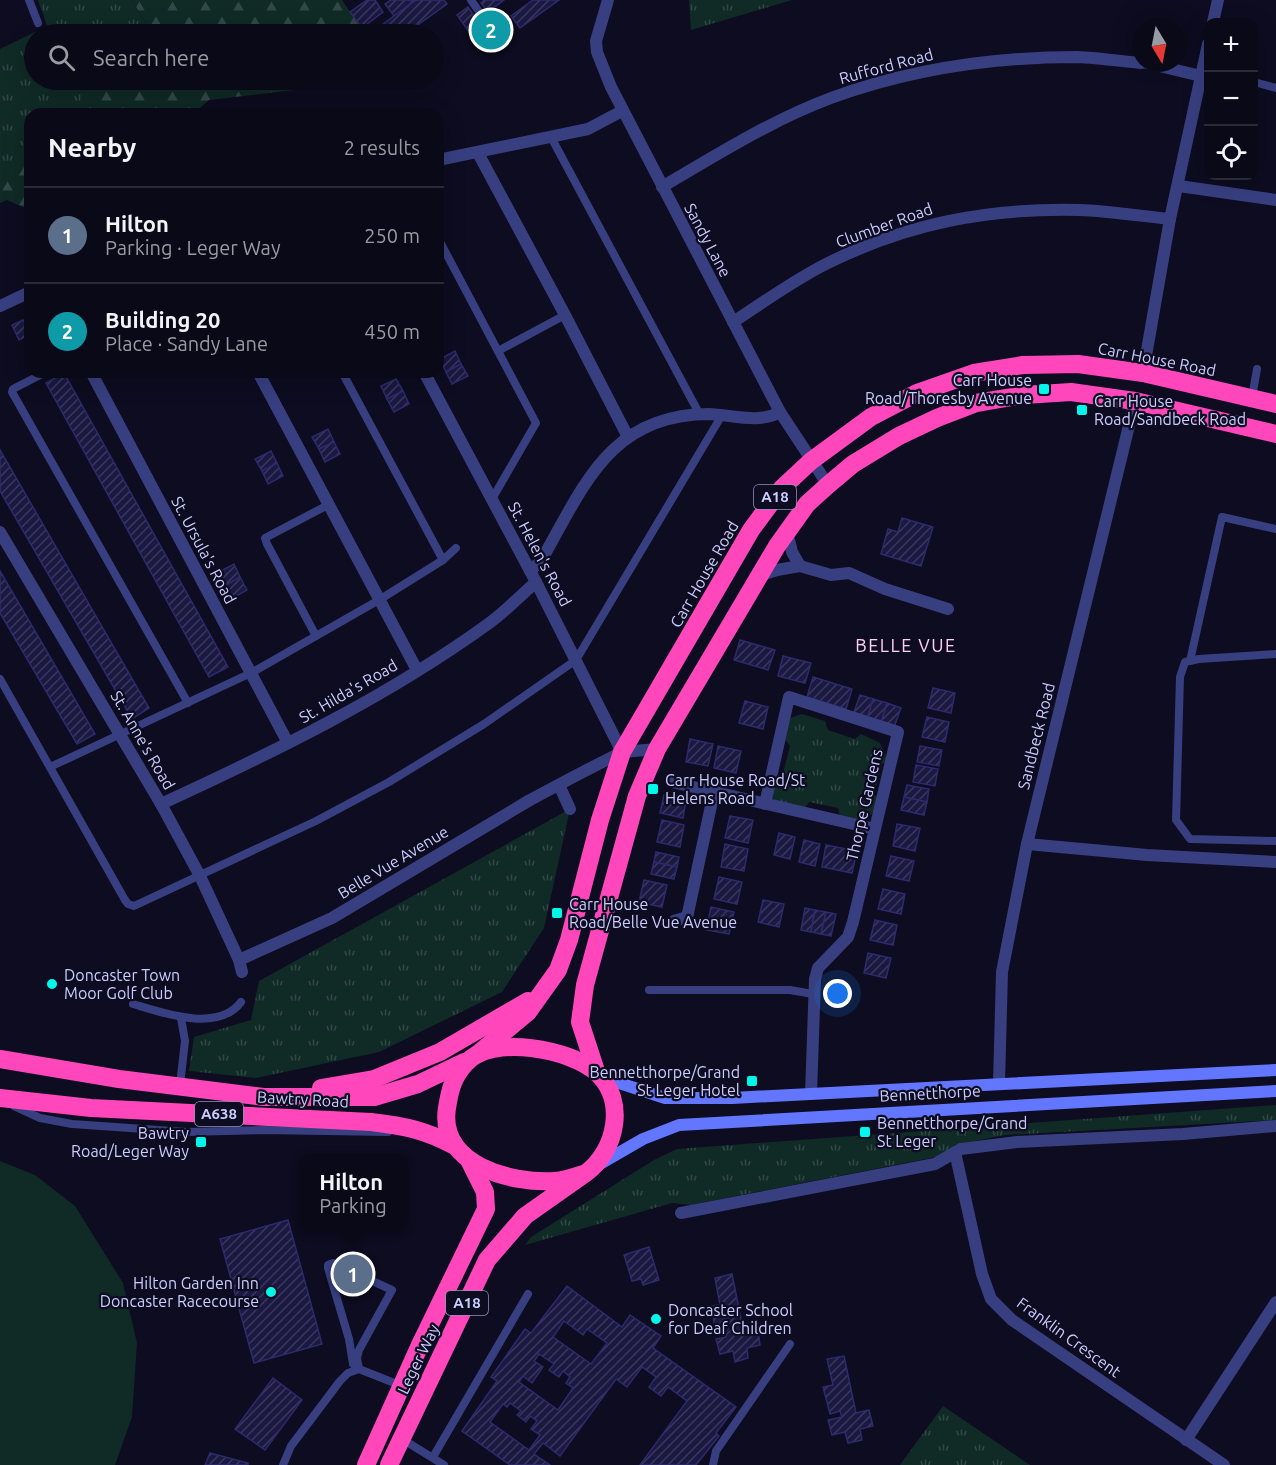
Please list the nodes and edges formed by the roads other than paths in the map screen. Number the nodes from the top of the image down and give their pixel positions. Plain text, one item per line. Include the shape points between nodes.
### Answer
1 (29, 0) edge
2 (471, 0) edge
3 (608, 0) edge
4 (1218, 0) edge
5 (482, 16) dead end
6 (1214, 18) edge
7 (39, 23) dead end
8 (1132, 62) edge
9 (1204, 64) edge
10 (1184, 72) edge
11 (1201, 76) junction
12 (1258, 83) edge
13 (1276, 88) edge
14 (622, 111) junction
15 (551, 137) junction
16 (478, 153) junction
17 (444, 159) edge
18 (1179, 186) junction
19 (662, 187) junction
20 (1276, 201) edge
21 (1170, 219) junction
22 (444, 249) edge
23 (24, 295) edge
24 (0, 306) edge
25 (565, 315) junction
26 (733, 322) junction
27 (498, 351) junction
28 (1257, 369) dead end
29 (1143, 373) junction
30 (34, 378) edge
31 (94, 378) edge
32 (261, 378) edge
33 (345, 378) edge
34 (427, 378) edge
35 (1252, 398) junction
36 (1135, 401) junction
37 (1276, 404) edge
38 (780, 412) junction
39 (700, 415) junction
40 (722, 415) junction
41 (1276, 434) edge
42 (628, 437) junction
43 (811, 461) junction
44 (828, 484) junction
45 (492, 499) junction
46 (328, 505) junction
47 (1276, 529) edge
48 (0, 532) edge
49 (788, 532) junction
50 (456, 548) dead end
51 (443, 560) junction
52 (800, 566) junction
53 (533, 576) junction
54 (759, 576) junction
55 (379, 600) junction
56 (948, 609) dead end
57 (316, 636) junction
58 (1276, 654) edge
59 (576, 660) junction
60 (1190, 660) junction
61 (417, 670) junction
62 (251, 673) junction
63 (0, 679) edge
64 (188, 703) junction
65 (121, 735) junction
66 (288, 743) junction
67 (657, 749) junction
68 (622, 752) junction
69 (50, 767) junction
70 (672, 782) dead end
71 (558, 784) junction
72 (714, 792) junction
73 (161, 804) junction
74 (765, 804) junction
75 (570, 809) dead end
76 (875, 829) junction
77 (1276, 841) edge
78 (1027, 844) junction
79 (1276, 862) edge
80 (200, 876) junction
81 (674, 921) dead end
82 (241, 966) joint
83 (547, 988) junction
84 (649, 990) dead end
85 (813, 994) junction
86 (241, 1002) dead end
87 (133, 1004) dead end
88 (181, 1018) junction
89 (473, 1057) junction
90 (0, 1059) edge
91 (1276, 1070) edge
92 (598, 1074) junction
93 (999, 1084) junction
94 (180, 1088) junction
95 (1276, 1091) edge
96 (811, 1094) junction
97 (264, 1097) junction
98 (0, 1098) edge
99 (1276, 1126) edge
100 (455, 1146) junction
101 (955, 1152) junction
102 (469, 1160) junction
103 (591, 1169) junction
104 (681, 1213) dead end
105 (528, 1294) dead end
106 (1276, 1302) edge
107 (790, 1344) dead end
108 (359, 1369) junction
109 (402, 1386) junction
110 (401, 1438) junction
111 (1186, 1440) junction
112 (432, 1457) junction
113 (284, 1465) edge
114 (366, 1465) edge
115 (389, 1465) edge
116 (444, 1465) edge
117 (712, 1465) edge
118 (1224, 1465) edge

1 - 7 lane
2 - 5 lane
3 - 14 street, Sandy Lane via 596,41 597,52
4 - 6 street
8 - 19 street, Rufford Road via 1078,57 1005,60 946,67 895,79 831,99 737,142
9 - 11 street
10 - 11 street
11 - 18 street
12 - 13 lane
14 - 15 street via 588,129
14 - 19 street, Sandy Lane
15 - 16 street
15 - 39 lane
16 - 17 street
16 - 25 street
18 - 20 street
18 - 21 street
19 - 26 street, Sandy Lane
21 - 26 street, Clumber Road via 1081,210 1025,210 930,224 827,263
21 - 29 street
22 - 27 lane
23 - 24 street
25 - 27 lane
25 - 42 street
26 - 38 street, Sandy Lane
27 - 45 lane via 536,423
28 - 35 lane
29 - 35 highway, Carr House Road / A18
29 - 43 highway, Carr House Road / A18 via 1078,364 1023,365 974,373 916,393 871,417
30 - 64 lane via 12,392
31 - 62 street, St. Ursula's Road
32 - 46 street
33 - 51 lane
34 - 45 street, St. Helen's Road
35 - 37 highway, Carr House Road / A18
36 - 41 highway, A18
36 - 44 highway, A18 via 1071,392 976,403 898,436
36 - 78 street, Sandbeck Road
38 - 40 street, St. Hilda's Road via 764,419
38 - 43 street, Sandy Lane
39 - 40 street, St. Hilda's Road
39 - 42 street, St. Hilda's Road via 660,422
40 - 59 lane
42 - 53 street, St. Hilda's Road via 592,471
43 - 44 street, Sandy Lane
43 - 68 highway, Carr House Road / A18 via 782,488 751,530
44 - 49 highway, A18 via 807,504
45 - 53 street, St. Helen's Road
46 - 55 street
46 - 57 lane via 266,538
47 - 60 lane via 1222,517
48 - 65 street, St. Anne's Road
49 - 52 street
49 - 54 highway, A18
50 - 51 lane
51 - 55 lane
52 - 54 street
52 - 56 street via 831,575 849,573
53 - 59 street, St. Helen's Road
53 - 61 street, St. Hilda's Road via 490,623
54 - 67 highway, A18
55 - 57 lane
55 - 61 street
57 - 62 lane
58 - 60 lane
59 - 68 street, St. Helen's Road
59 - 80 lane via 484,724 389,782
60 - 77 lane via 1185,662 1180,676 1176,820 1190,839
61 - 66 street, St. Hilda's Road
62 - 64 lane
62 - 66 street, St. Ursula's Road
63 - 69 lane
64 - 65 lane
65 - 69 lane
65 - 73 street, St. Anne's Road
66 - 73 street, St. Hilda's Road
67 - 68 street
67 - 92 highway, A18 via 638,796 585,985 580,1022
68 - 71 street, Belle Vue Avenue
68 - 83 highway, Carr House Road / A18 via 569,940
69 - 80 lane via 128,904 134,906
70 - 72 street
71 - 75 street
71 - 82 street, Belle Vue Avenue via 332,918
72 - 74 street
72 - 81 street via 687,917
73 - 80 street, St. Anne's Road
74 - 76 street
74 - 76 street, Thorpe Gardens via 789,697 898,732
76 - 85 street, Thorpe Gardens via 848,937 818,968
78 - 79 street
78 - 93 street, Sandbeck Road via 1002,972
80 - 82 street, St. Anne's Road
83 - 89 highway, Carr House Road / A18 via 528,1012
83 - 97 highway, Bawtry Road via 440,1052 374,1080
84 - 85 lane via 790,990
85 - 96 street, Thorpe Gardens
86 - 88 lane via 229,1014
87 - 88 lane
88 - 94 lane via 185,1041
89 - 92 highway via 509,1047 539,1048 569,1057
89 - 97 highway, Bawtry Road / A638 via 418,1084 374,1096
89 - 100 highway via 450,1086 446,1113
90 - 94 highway, Bawtry Road / A638
91 - 93 street, Bennetthorpe
92 - 96 street, Bennetthorpe via 665,1098
92 - 103 highway via 612,1098 615,1118 612,1138
93 - 96 street, Bennetthorpe
94 - 97 highway, Bawtry Road / A638
95 - 103 street, Bennetthorpe via 679,1125 643,1139
98 - 100 highway, Bawtry Road / A638 via 91,1108 371,1122 411,1127
99 - 101 street via 1017,1142
100 - 102 highway
101 - 104 street via 935,1164
101 - 111 street, Franklin Crescent via 991,1299 1012,1320
102 - 103 highway via 491,1173 522,1179 556,1181
102 - 109 highway, Leger Way / A18 via 485,1192 486,1209
103 - 110 highway, Leger Way / A18 via 525,1216 487,1260
105 - 112 lane
106 - 111 street
107 - 117 lane via 716,1451
108 - 108 lane via 359,1350 392,1290 336,1263 328,1265 353,1364
108 - 109 lane
108 - 113 lane via 340,1381 291,1446
109 - 114 highway, Leger Way / A18
110 - 112 lane
110 - 115 highway, Leger Way / A18
111 - 118 street, Franklin Crescent
112 - 116 lane

